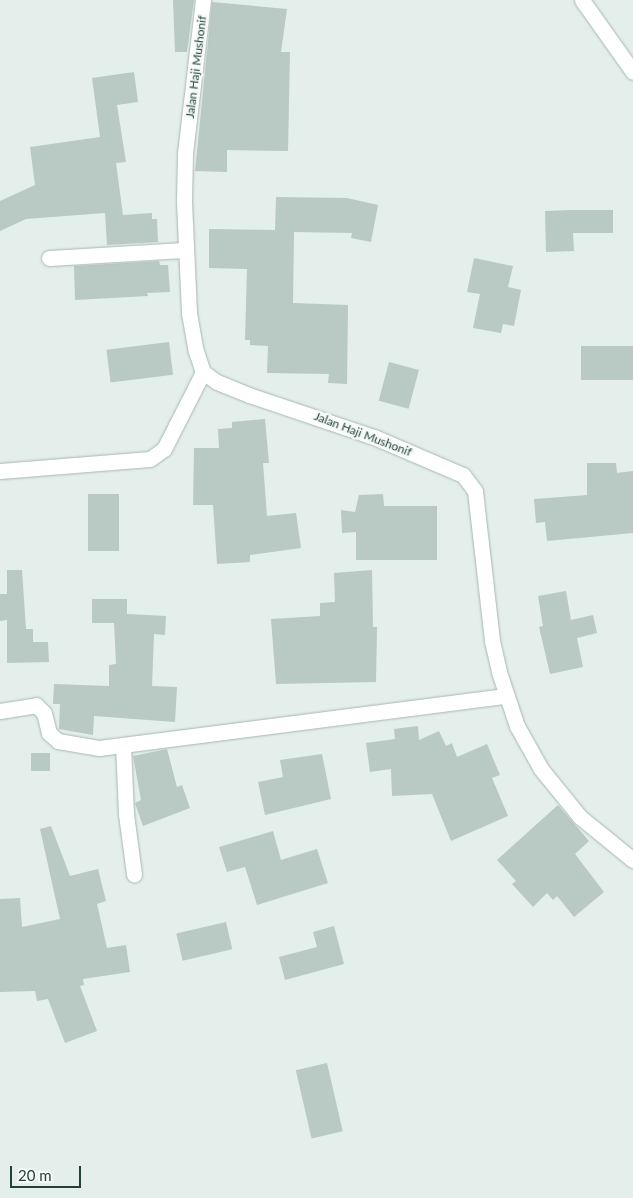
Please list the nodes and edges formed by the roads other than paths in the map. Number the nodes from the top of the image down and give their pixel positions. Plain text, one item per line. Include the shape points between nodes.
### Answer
1 (203, 0) edge
2 (582, 0) edge
3 (633, 72) edge
4 (184, 250) junction
5 (49, 258) dead end
6 (203, 372) junction
7 (0, 470) edge
8 (506, 696) junction
9 (0, 710) edge
10 (122, 745) junction
11 (633, 860) edge
12 (134, 874) dead end

1 - 4 street, Jalan Haji Mushonif via 185,153
2 - 3 street
4 - 5 street
4 - 6 street, Jalan Haji Mushonif via 191,322
6 - 7 street via 164,449 150,459
6 - 8 street, Jalan Haji Mushonif via 217,382 249,395 374,437 463,475 475,491 480,514 486,600 498,672
8 - 10 street
8 - 11 street, Jalan Haji Mushonif via 517,726 546,776 580,817
9 - 10 street via 36,705 44,713 49,733 58,741 99,748
10 - 12 street

